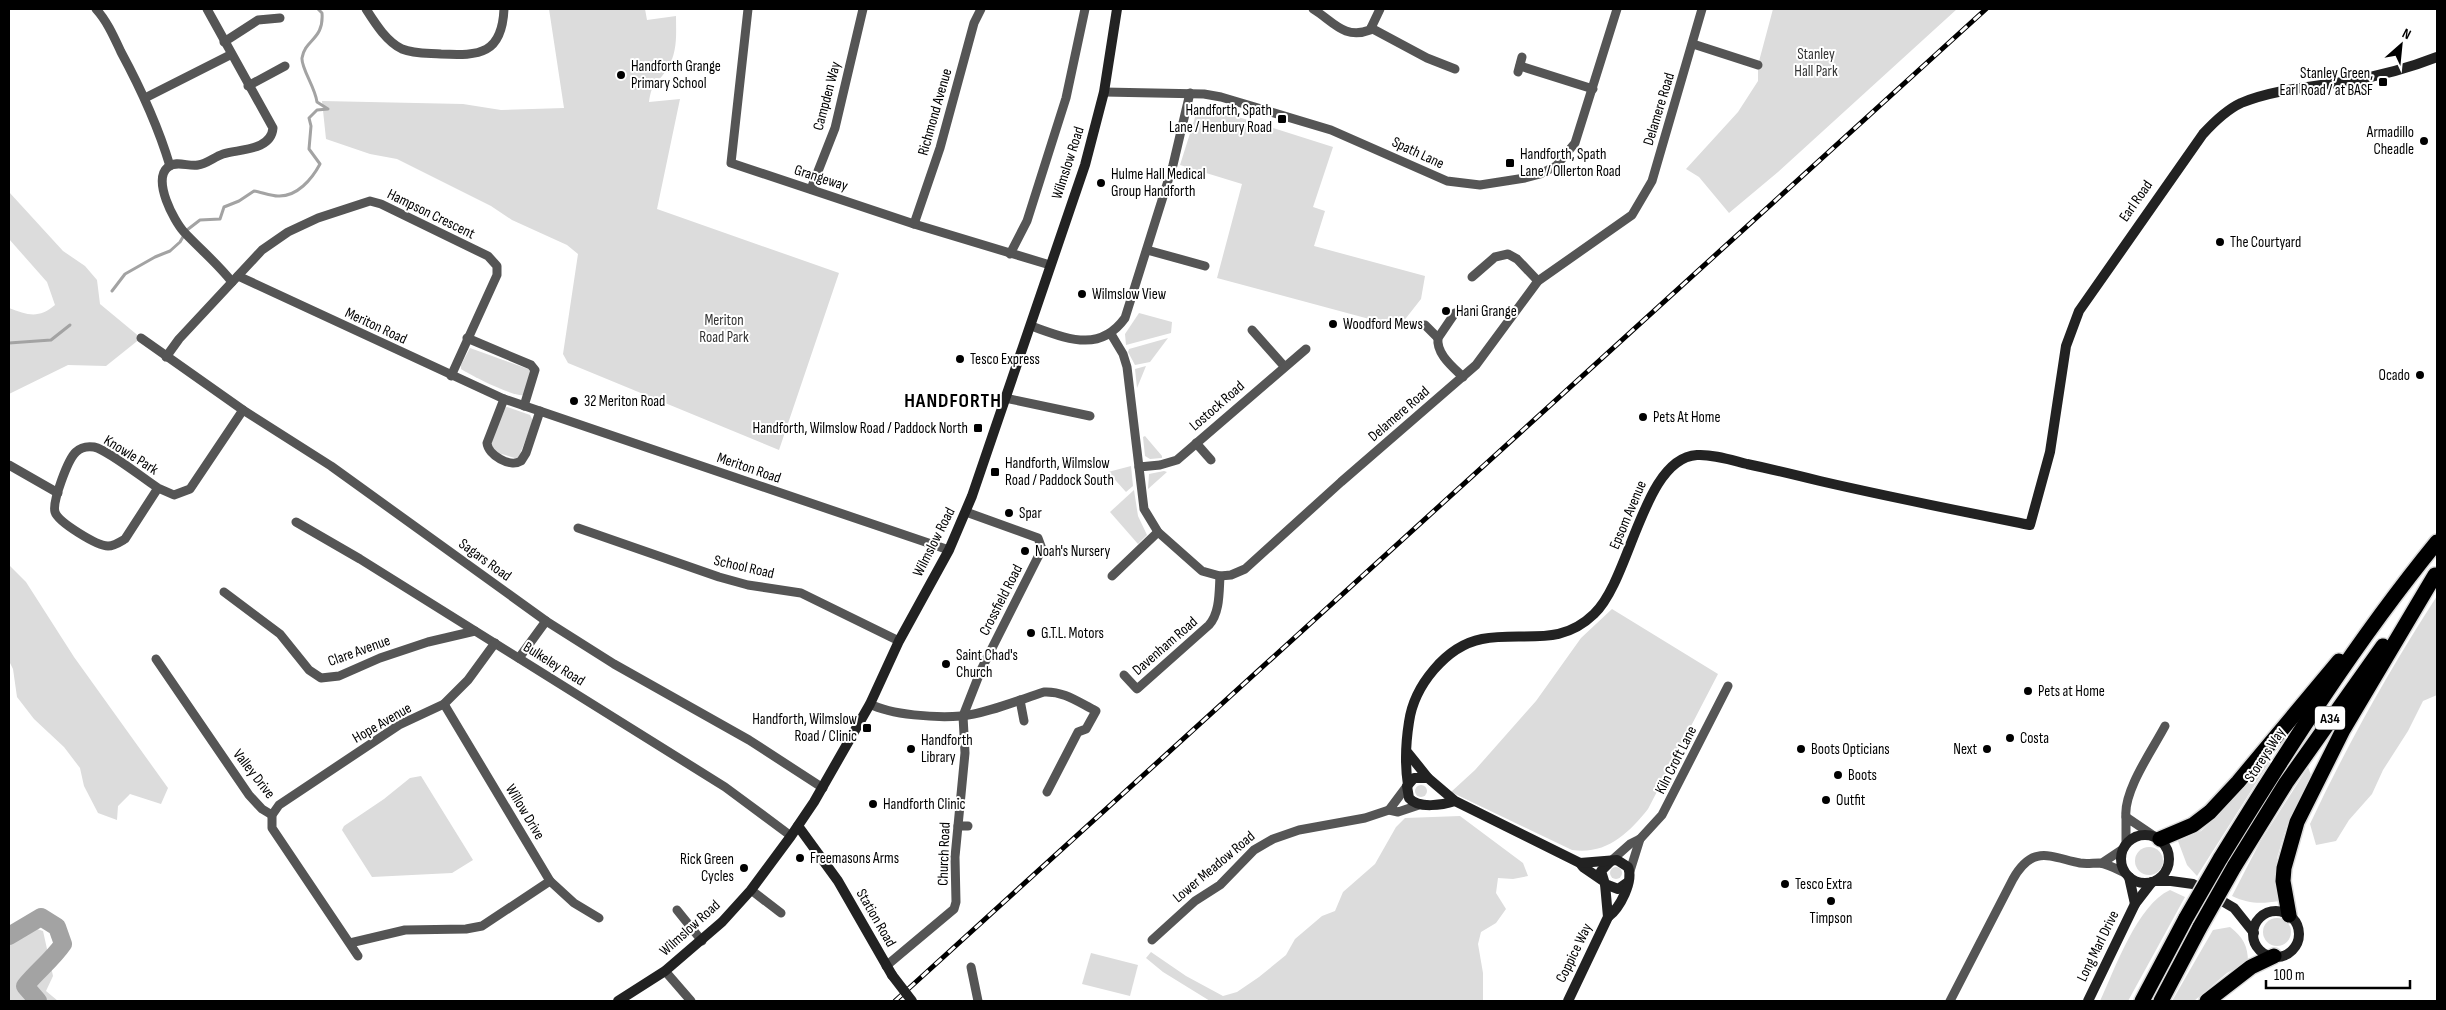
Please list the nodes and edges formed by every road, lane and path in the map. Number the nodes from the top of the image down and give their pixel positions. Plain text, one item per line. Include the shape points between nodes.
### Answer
1 (96, 9) edge
2 (207, 9) edge
3 (366, 9) edge
4 (504, 9) edge
5 (748, 9) edge
6 (863, 9) edge
7 (981, 9) edge
8 (1085, 9) edge
9 (1117, 9) edge
10 (1313, 9) edge
11 (1380, 9) edge
12 (1617, 9) edge
13 (1702, 9) edge
14 (280, 18) dead end
15 (1371, 28) junction
16 (224, 42) junction
17 (1693, 44) junction
18 (230, 55) junction
19 (2437, 57) edge
20 (1520, 65) dead end
21 (285, 66) dead end
22 (1758, 66) dead end
23 (1455, 69) dead end
24 (248, 86) junction
25 (1593, 89) junction
26 (1104, 92) junction
27 (1190, 93) junction
28 (145, 98) junction
29 (170, 166) junction
30 (811, 189) junction
31 (914, 224) junction
32 (1147, 250) junction
33 (1010, 254) junction
34 (1050, 265) junction
35 (1205, 266) dead end
36 (1472, 277) dead end
37 (235, 279) junction
38 (1538, 281) junction
39 (1455, 313) dead end
40 (1425, 325) dead end
41 (1031, 326) junction
42 (1252, 330) dead end
43 (1111, 334) junction
44 (141, 338) dead end
45 (467, 338) junction
46 (1438, 338) junction
47 (1306, 349) dead end
48 (166, 357) junction
49 (1284, 366) junction
50 (451, 376) junction
51 (1463, 377) junction
52 (1005, 398) junction
53 (504, 399) junction
54 (524, 406) junction
55 (243, 410) junction
56 (540, 411) junction
57 (1090, 416) dead end
58 (1196, 443) junction
59 (1211, 460) dead end
60 (9, 465) edge
61 (1139, 466) junction
62 (158, 488) junction
63 (58, 493) junction
64 (966, 512) junction
65 (296, 522) dead end
66 (2030, 525) joint
67 (578, 528) dead end
68 (1158, 532) junction
69 (2437, 542) edge
70 (949, 550) junction
71 (2436, 574) edge
72 (1112, 576) dead end
73 (1220, 576) junction
74 (224, 592) dead end
75 (2394, 594) junction
76 (546, 621) junction
77 (475, 631) junction
78 (899, 641) junction
79 (495, 643) junction
80 (519, 658) junction
81 (156, 659) dead end
82 (1124, 675) dead end
83 (1728, 686) dead end
84 (1020, 700) junction
85 (444, 704) junction
86 (870, 704) junction
87 (962, 716) junction
88 (1024, 721) dead end
89 (2165, 726) dead end
90 (1408, 753) junction
91 (1430, 779) junction
92 (1407, 786) junction
93 (823, 788) junction
94 (1047, 792) dead end
95 (1456, 801) junction
96 (1422, 805) junction
97 (1389, 810) junction
98 (272, 815) junction
99 (2126, 817) junction
100 (798, 826) junction
101 (958, 826) junction
102 (968, 826) dead end
103 (791, 836) junction
104 (2157, 838) junction
105 (1640, 839) junction
106 (2124, 846) junction
107 (1611, 860) junction
108 (1580, 863) junction
109 (2102, 863) junction
110 (2127, 875) junction
111 (1629, 876) junction
112 (550, 881) junction
113 (1604, 882) junction
114 (2154, 882) junction
115 (751, 890) junction
116 (2135, 904) junction
117 (677, 910) dead end
118 (781, 913) dead end
119 (2289, 915) junction
120 (1608, 917) junction
121 (600, 918) dead end
122 (2254, 933) junction
123 (1152, 940) dead end
124 (702, 941) junction
125 (350, 943) junction
126 (358, 956) dead end
127 (2274, 956) junction
128 (886, 966) junction
129 (971, 967) dead end
130 (665, 971) junction
131 (618, 1001) edge
132 (691, 1001) edge
133 (912, 1001) edge
134 (978, 1001) edge
135 (1568, 1001) edge
136 (1950, 1001) edge
137 (2088, 1001) edge
138 (2142, 1001) edge
139 (2161, 1001) edge
140 (2207, 1001) edge

1 - 28 street
2 - 16 street
3 - 4 street via 388,39 402,49 464,55 478,54 498,38 504,26
5 - 30 street, Grangeway via 731,163
6 - 30 street, Campden Way via 835,128
7 - 31 street, Richmond Avenue via 974,23 940,148
8 - 33 street, Wilmslow Road via 1063,108 1027,221
9 - 26 street, Wilmslow Road
10 - 15 street via 1351,33 1360,34
11 - 15 street
12 - 25 street, Spath Lane
13 - 17 street, Delamere Road
14 - 16 street via 258,20
15 - 23 street
16 - 18 street
17 - 22 street
17 - 38 street, Delamere Road via 1652,181 1641,202 1632,215
18 - 24 street
18 - 28 street
19 - 66 street, Earl Road via 2391,72 2295,88 2240,103 2202,134 2079,311 2066,346 2050,452
20 - 25 street
21 - 24 street
24 - 29 street via 273,128 269,139 258,146 222,154 200,165
25 - 27 street, Spath Lane via 1575,143 1556,166 1525,178 1480,186 1447,181 1362,142 1276,113 1221,97
26 - 27 street, Spath Lane
26 - 34 street, Wilmslow Road via 1085,165
27 - 32 street via 1173,165
28 - 29 street
29 - 37 street via 164,172 163,185 178,226
30 - 31 street, Grangeway
31 - 33 street, Grangeway
32 - 35 street
32 - 43 street via 1128,313
33 - 34 street, Grangeway
34 - 41 street, Wilmslow Road
36 - 38 street via 1495,257 1508,254
37 - 45 street, Hampson Crescent via 262,250 288,232 375,202 495,262 497,275
37 - 48 street, Hampson Crescent via 179,338
37 - 50 street, Meriton Road
38 - 51 street, Delamere Road via 1486,354
39 - 46 street
40 - 46 street
41 - 43 street via 1072,340 1097,339
41 - 52 street, Wilmslow Road
42 - 49 street
43 - 61 street via 1127,367
44 - 48 street, Sagars Road
45 - 50 street, Hampson Crescent
45 - 54 street via 531,365 535,370
46 - 51 street via 1439,350
47 - 49 street, Lostock Road
48 - 55 street, Sagars Road
49 - 58 street, Lostock Road
50 - 53 street, Meriton Road
51 - 73 street, Delamere Road via 1246,569
52 - 57 street
52 - 64 street, Wilmslow Road
53 - 54 street, Meriton Road
53 - 56 street via 487,448 493,455 513,464 521,461 526,453
54 - 56 street, Meriton Road
55 - 62 street, Knowle Park via 190,489 174,495
55 - 76 street, Sagars Road via 331,466
56 - 70 street, Meriton Road
58 - 59 street
58 - 61 street, Lostock Road via 1177,460
60 - 63 street
61 - 68 street via 1144,508
62 - 63 street, Knowle Park via 91,447 77,450 74,454
62 - 63 street, Knowle Park via 125,539 107,546 58,518 54,510
64 - 70 street, Wilmslow Road
64 - 87 street, Crossfield Road via 1038,538 1042,549 981,670
65 - 77 street, Bulkeley Road
66 - 90 street, Epsom Avenue via 1722,458 1696,455 1682,459 1667,470 1655,487 1606,602 1580,625 1557,636 1483,639 1460,646 1431,674 1414,703 1408,722
67 - 78 street, School Road via 719,577 800,593
68 - 72 street
68 - 73 street via 1192,564
69 - 75 highway, Storeys Way / A34
70 - 78 street, Wilmslow Road
71 - 119 highway via 2343,730 2297,822 2284,868
71 - 139 highway, A34, bridge via 2274,802 2234,867
73 - 82 street, Davenham Road via 1216,611 1210,625 1136,689
74 - 77 street, Clare Avenue via 280,634 309,670 321,678 339,676 428,642
75 - 104 highway via 2210,812 2193,825
75 - 138 highway, Storeys Way / A34, bridge via 2271,776 2220,858
76 - 80 street
76 - 93 street, Sagars Road via 614,664 749,740
77 - 79 street, Bulkeley Road
78 - 86 street, Wilmslow Road
79 - 80 street, Bulkeley Road
79 - 85 street, Hope Avenue via 468,680
80 - 103 street, Bulkeley Road via 725,787
81 - 98 street, Valley Drive via 252,799
83 - 105 street, Kiln Croft Lane via 1670,803
84 - 87 street
84 - 88 street
84 - 94 street via 1056,691 1096,711 1086,729 1078,732
85 - 98 street, Hope Avenue via 382,736 279,805
85 - 112 street, Willow Drive
86 - 87 street via 913,714
86 - 93 street, Wilmslow Road
87 - 101 street, Church Road via 965,753
89 - 99 street via 2131,791
90 - 91 street
90 - 92 street, Epsom Avenue via 1405,763
91 - 92 street via 1414,778
91 - 95 street
91 - 96 street via 1435,792 1432,800
92 - 96 street via 1409,798
92 - 97 street
93 - 100 street, Wilmslow Road
95 - 96 street, Lower Meadow Road
95 - 108 street
96 - 97 street, Lower Meadow Road via 1398,812
97 - 123 street, Lower Meadow Road via 1273,839 1254,850 1220,884 1195,901
98 - 125 street, Valley Drive via 272,828
99 - 104 street
99 - 106 street
100 - 103 street, Wilmslow Road
100 - 128 street, Station Road via 838,881
101 - 102 street
101 - 128 street, Church Road via 954,909
103 - 115 street, Wilmslow Road
104 - 106 street via 2140,835
104 - 114 street via 2166,846 2170,862 2162,877
105 - 107 street, Kiln Croft Lane
105 - 111 street, Kiln Croft Lane
106 - 109 street
106 - 110 street via 2121,861
107 - 108 street
107 - 111 street via 1625,863
107 - 113 street via 1602,871
108 - 113 street
109 - 110 street
109 - 136 street via 2083,863 2042,855 2022,866
110 - 114 street via 2140,883
110 - 116 street, Long Marl Drive
111 - 113 street via 1618,889
111 - 120 street, Coppice Way via 1616,911
112 - 121 street, Willow Drive via 574,903
112 - 125 street via 482,926 405,930
113 - 120 street, Coppice Way
114 - 116 street, Long Marl Drive
114 - 122 street via 2193,884 2234,908
115 - 118 street
115 - 124 street, Wilmslow Road
116 - 137 street, Long Marl Drive
117 - 124 street
119 - 122 street via 2276,911 2263,915
119 - 127 street via 2298,927 2298,942 2288,953
120 - 135 street, Coppice Way
122 - 127 street via 2257,946
124 - 130 street, Wilmslow Road
125 - 126 street, Valley Drive
127 - 140 highway via 2251,967
128 - 133 street, Station Road, bridge
129 - 134 street
130 - 131 street, Wilmslow Road
130 - 132 street

